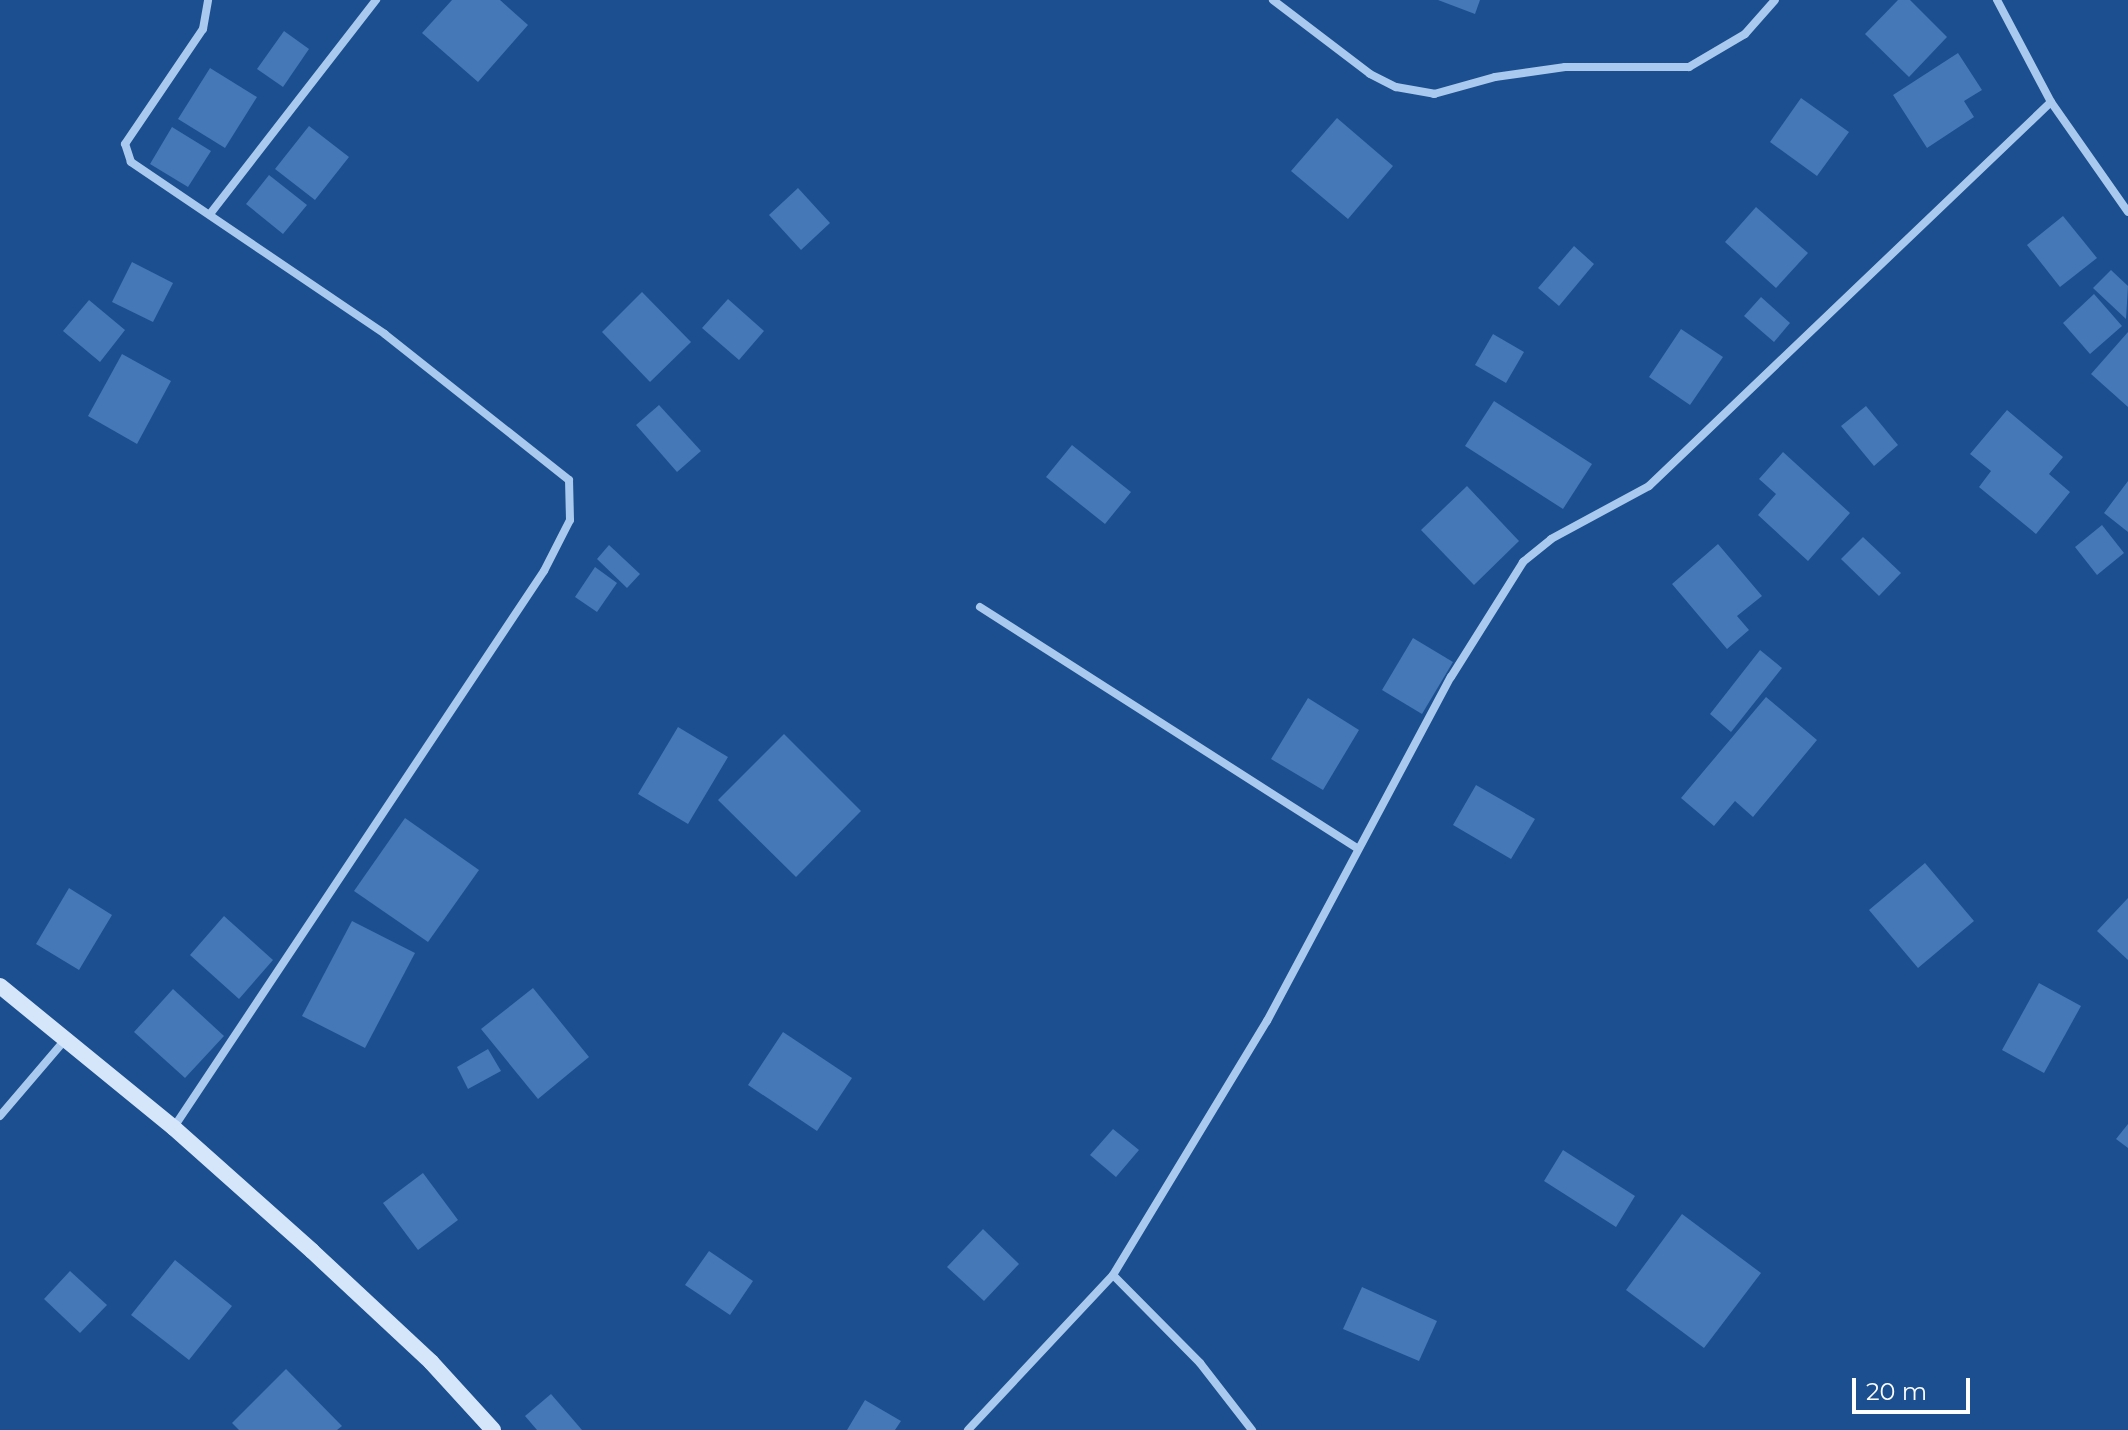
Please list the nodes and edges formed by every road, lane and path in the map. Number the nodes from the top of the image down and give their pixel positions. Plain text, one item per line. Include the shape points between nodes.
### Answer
1 (208, 0) edge
2 (376, 0) edge
3 (1775, 0) edge
4 (1997, 0) edge
5 (1277, 1) edge
6 (2051, 102) junction
7 (2128, 212) edge
8 (210, 214) junction
9 (980, 607) dead end
10 (1358, 849) junction
11 (0, 986) edge
12 (65, 1040) junction
13 (0, 1116) edge
14 (174, 1128) junction
15 (1113, 1275) junction
16 (493, 1430) edge
17 (968, 1430) edge
18 (1252, 1430) edge

1 - 8 street via 203,29 125,144 131,162
2 - 8 street
3 - 5 street via 1745,34 1689,67 1565,67 1495,77 1434,94 1396,87 1370,74
4 - 6 street
6 - 7 street
6 - 10 street via 1649,486 1551,539 1523,562 1451,677
8 - 14 street via 385,334 569,480 570,520 544,571
9 - 10 street
10 - 15 street via 1267,1021
11 - 12 main road
12 - 13 street
12 - 14 main road
14 - 16 main road via 431,1362
15 - 17 street
15 - 18 street via 1200,1363

